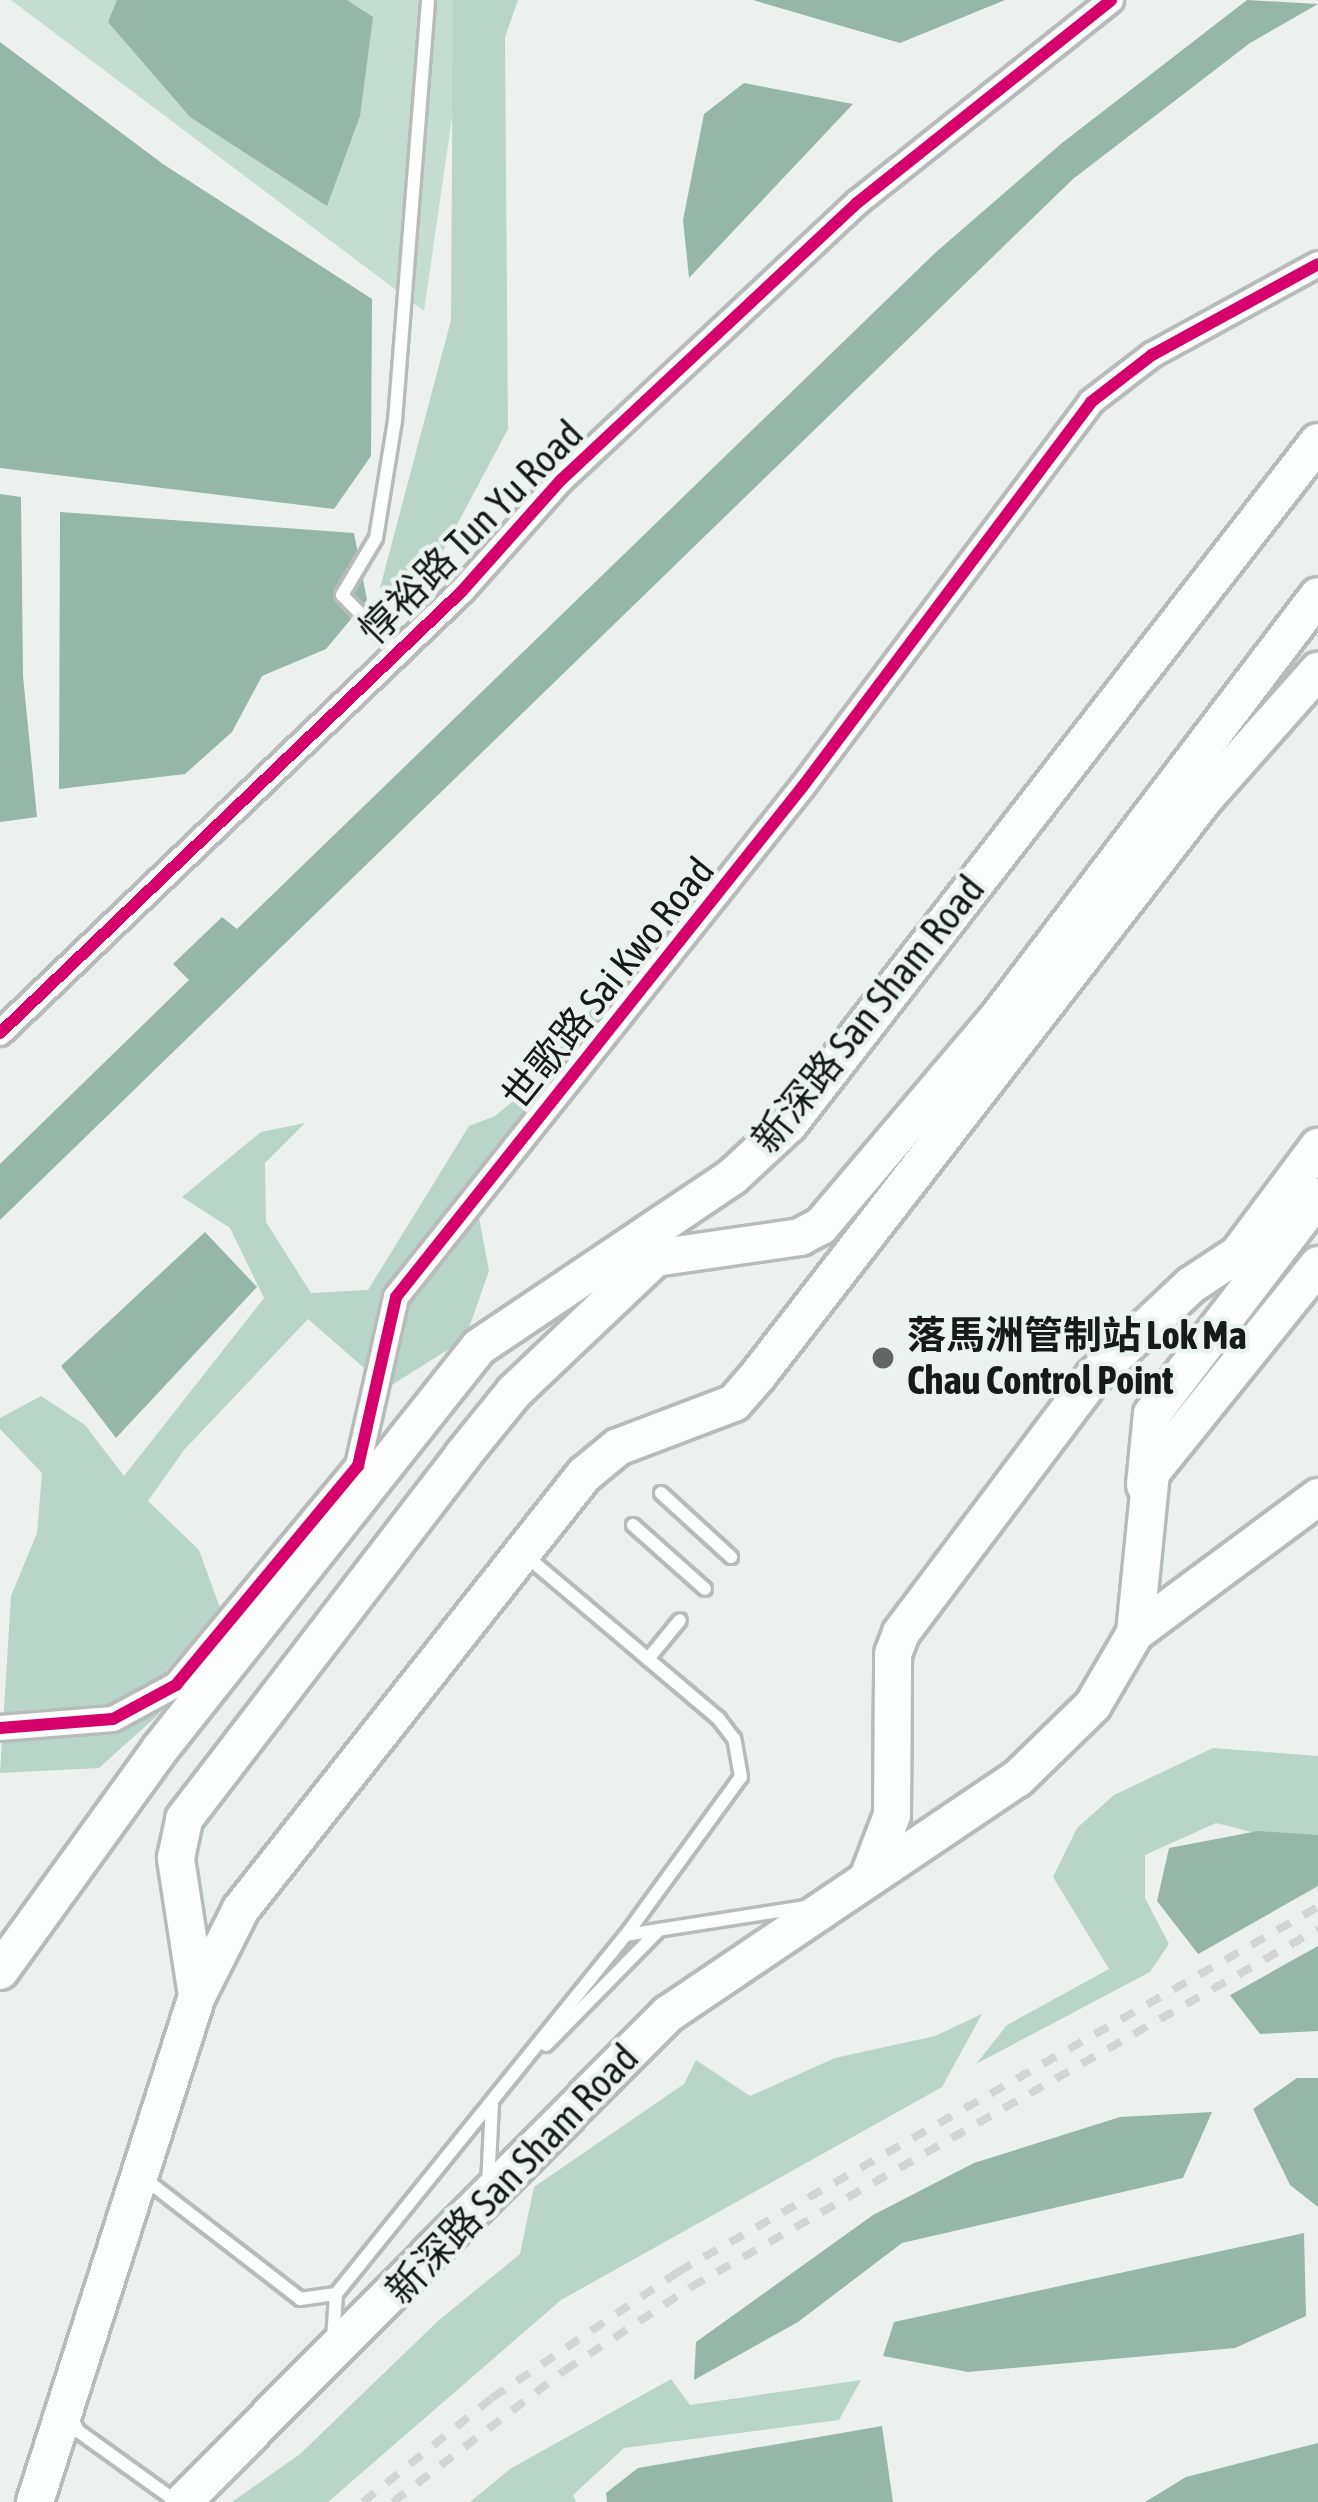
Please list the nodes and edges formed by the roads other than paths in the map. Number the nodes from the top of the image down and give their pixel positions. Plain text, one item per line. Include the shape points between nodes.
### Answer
1 (428, 0) edge
2 (1111, 0) edge
3 (1318, 264) edge
4 (1318, 442) edge
5 (1318, 596) edge
6 (398, 650) junction
7 (1318, 671) edge
8 (0, 1033) edge
9 (1318, 1147) edge
10 (1318, 1197) edge
11 (1318, 1265) edge
12 (1145, 1487) junction
13 (661, 1493) dead end
14 (1318, 1497) edge
15 (633, 1525) dead end
16 (523, 1553) junction
17 (731, 1557) dead end
18 (705, 1589) dead end
19 (680, 1620) dead end
20 (1135, 1633) junction
21 (648, 1659) junction
22 (0, 1728) edge
23 (868, 1879) junction
24 (836, 1902) junction
25 (658, 1930) junction
26 (626, 1935) junction
27 (0, 1970) edge
28 (196, 1996) junction
29 (493, 2100) junction
30 (142, 2177) junction
31 (488, 2199) junction
32 (336, 2294) junction
33 (332, 2359) junction
34 (68, 2411) junction
35 (35, 2502) edge
36 (180, 2502) edge

1 - 6 lane via 395,421 376,538 342,595
2 - 6 street, 惇裕路 Tun Yu Road via 857,203 561,480
3 - 22 street, 世歌路 Sai Kwo Road via 1152,355 1091,402 803,786 396,1297 358,1466 176,1685 113,1719
4 - 27 main road, 新深路 San Sham Road via 789,1124 732,1177 479,1347 160,1749
5 - 28 main road via 996,1020 821,1226 800,1237 656,1258 476,1439 184,1820 176,1858
6 - 8 street, 惇裕路 Tun Yu Road
7 - 16 main road via 1206,797 915,1181 734,1403 618,1447 584,1475
9 - 23 main road via 1238,1254 1191,1285 1093,1377 901,1633 893,1654 892,1815
10 - 12 main road, 新深路 San Sham Road via 1152,1414
11 - 12 main road
12 - 20 main road, 新深路 San Sham Road
13 - 17 lane
14 - 20 main road, 新深路 San Sham Road
15 - 18 lane
16 - 21 lane
16 - 28 main road via 241,1909
19 - 21 lane
20 - 23 main road, 新深路 San Sham Road via 1093,1705 1016,1778
21 - 26 lane via 719,1719 734,1739 741,1777
23 - 24 main road, 新深路 San Sham Road
24 - 25 lane
24 - 31 main road, 新深路 San Sham Road via 668,2014
25 - 26 lane
25 - 29 lane
26 - 29 lane
28 - 30 main road
29 - 31 lane
29 - 32 lane
30 - 32 lane via 299,2299
30 - 34 main road
31 - 33 main road, 新深路 San Sham Road
32 - 33 lane
33 - 36 main road, 新深路 San Sham Road
34 - 35 main road
34 - 36 lane via 78,2432

